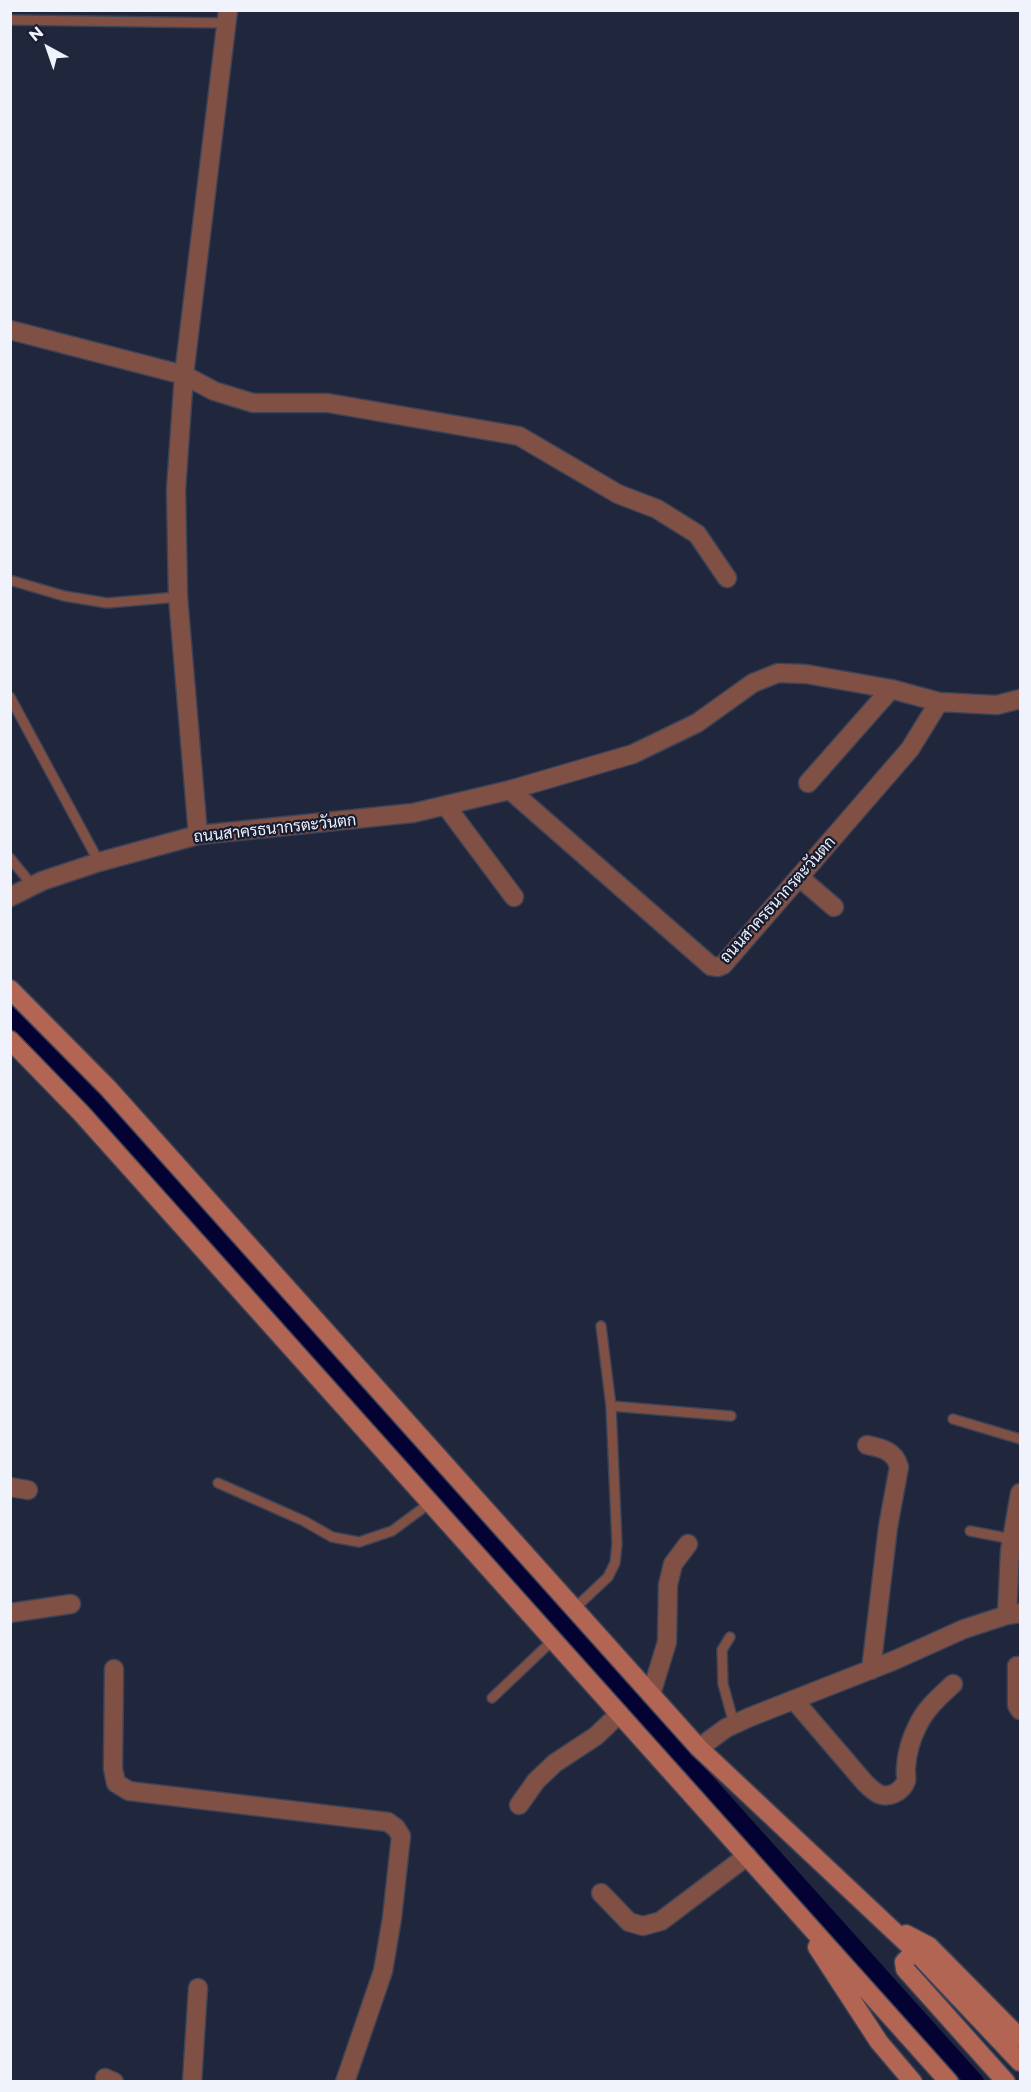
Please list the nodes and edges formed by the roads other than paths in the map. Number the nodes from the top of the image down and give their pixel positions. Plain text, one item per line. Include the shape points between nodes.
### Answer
1 (227, 17) edge
2 (10, 20) edge
3 (10, 330) edge
4 (184, 375) junction
5 (727, 578) dead end
6 (13, 581) dead end
7 (178, 597) junction
8 (891, 689) junction
9 (10, 697) edge
10 (1020, 699) edge
11 (939, 702) junction
12 (808, 783) dead end
13 (510, 790) junction
14 (446, 806) junction
15 (198, 835) junction
16 (10, 858) edge
17 (99, 862) junction
18 (799, 877) junction
19 (32, 885) junction
20 (10, 897) edge
21 (514, 897) dead end
22 (834, 907) dead end
23 (10, 989) edge
24 (10, 1040) edge
25 (601, 1326) dead end
26 (611, 1406) junction
27 (731, 1416) dead end
28 (953, 1419) dead end
29 (1020, 1439) edge
30 (867, 1445) dead end
31 (218, 1483) dead end
32 (1020, 1493) edge
33 (430, 1503) junction
34 (970, 1531) dead end
35 (1012, 1539) junction
36 (688, 1544) dead end
37 (71, 1604) dead end
38 (574, 1609) junction
39 (10, 1613) edge
40 (1014, 1614) edge
41 (730, 1637) dead end
42 (553, 1640) junction
43 (1017, 1666) dead end
44 (114, 1669) dead end
45 (871, 1670) junction
46 (953, 1684) dead end
47 (651, 1694) junction
48 (492, 1698) dead end
49 (794, 1700) junction
50 (1020, 1710) edge
51 (620, 1714) junction
52 (734, 1724) junction
53 (699, 1748) junction
54 (519, 1805) dead end
55 (747, 1856) junction
56 (601, 1893) dead end
57 (786, 1899) junction
58 (884, 1921) junction
59 (915, 1951) junction
60 (198, 1988) dead end
61 (1020, 2038) edge
62 (1020, 2062) edge
63 (913, 2081) edge
64 (192, 2082) edge
65 (345, 2082) edge
66 (950, 2082) edge
67 (1006, 2082) edge

1 - 2 lane
1 - 4 street
3 - 4 street
4 - 5 street via 214,391 254,403 328,403 519,436 618,494 657,509 697,534
4 - 7 street via 176,490
6 - 7 lane via 107,603
7 - 15 street
8 - 11 street, ถนนสาครธนากรตะวันตก
8 - 12 street
8 - 13 street, ถนนสาครธนากรตะวันตก via 778,673 753,683 697,723 633,754
9 - 17 lane
10 - 11 street, ถนนสาครธนากรตะวันตก via 997,705
11 - 18 street, ถนนสาครธนากรตะวันตก via 910,749
13 - 14 street, ถนนสาครธนากรตะวันตก
13 - 18 street, ถนนสาครธนากรตะวันตก via 711,966 723,965
14 - 15 street, ถนนสาครธนากรตะวันตก via 402,815
14 - 21 street
15 - 17 street, ถนนสาครธนากรตะวันตก
16 - 19 lane
17 - 19 street, ถนนสาครธนากรตะวันตก
18 - 22 street
19 - 20 street, ถนนสาครธนากรตะวันตก
23 - 38 street via 108,1088
24 - 33 street via 89,1122
25 - 26 lane
26 - 27 lane
26 - 38 lane via 615,1563 608,1577
28 - 29 lane
30 - 45 street via 885,1449 900,1467 879,1586
31 - 33 lane via 304,1521 332,1538 359,1542 392,1531
32 - 35 street
33 - 42 street
34 - 35 lane
35 - 40 street via 1007,1575
36 - 47 street via 673,1564 668,1586 667,1642
37 - 39 street
38 - 47 street
40 - 45 street via 964,1629
41 - 52 lane via 722,1650 723,1684
42 - 48 lane
42 - 51 street
43 - 50 street
44 - 65 street via 112,1769 116,1782 129,1791 388,1822 401,1836 383,1971
45 - 49 street
46 - 49 street via 917,1726 910,1746 906,1782 891,1795 883,1796 865,1783
47 - 53 street
49 - 52 street
51 - 54 street via 549,1769
51 - 55 street
52 - 53 street
53 - 58 street
55 - 56 street via 661,1921 643,1926 629,1922
55 - 57 street
57 - 63 street via 879,2042
57 - 66 street
58 - 59 street
58 - 61 street via 929,1946
59 - 62 street
59 - 67 street via 904,1962 905,1969
60 - 64 street

